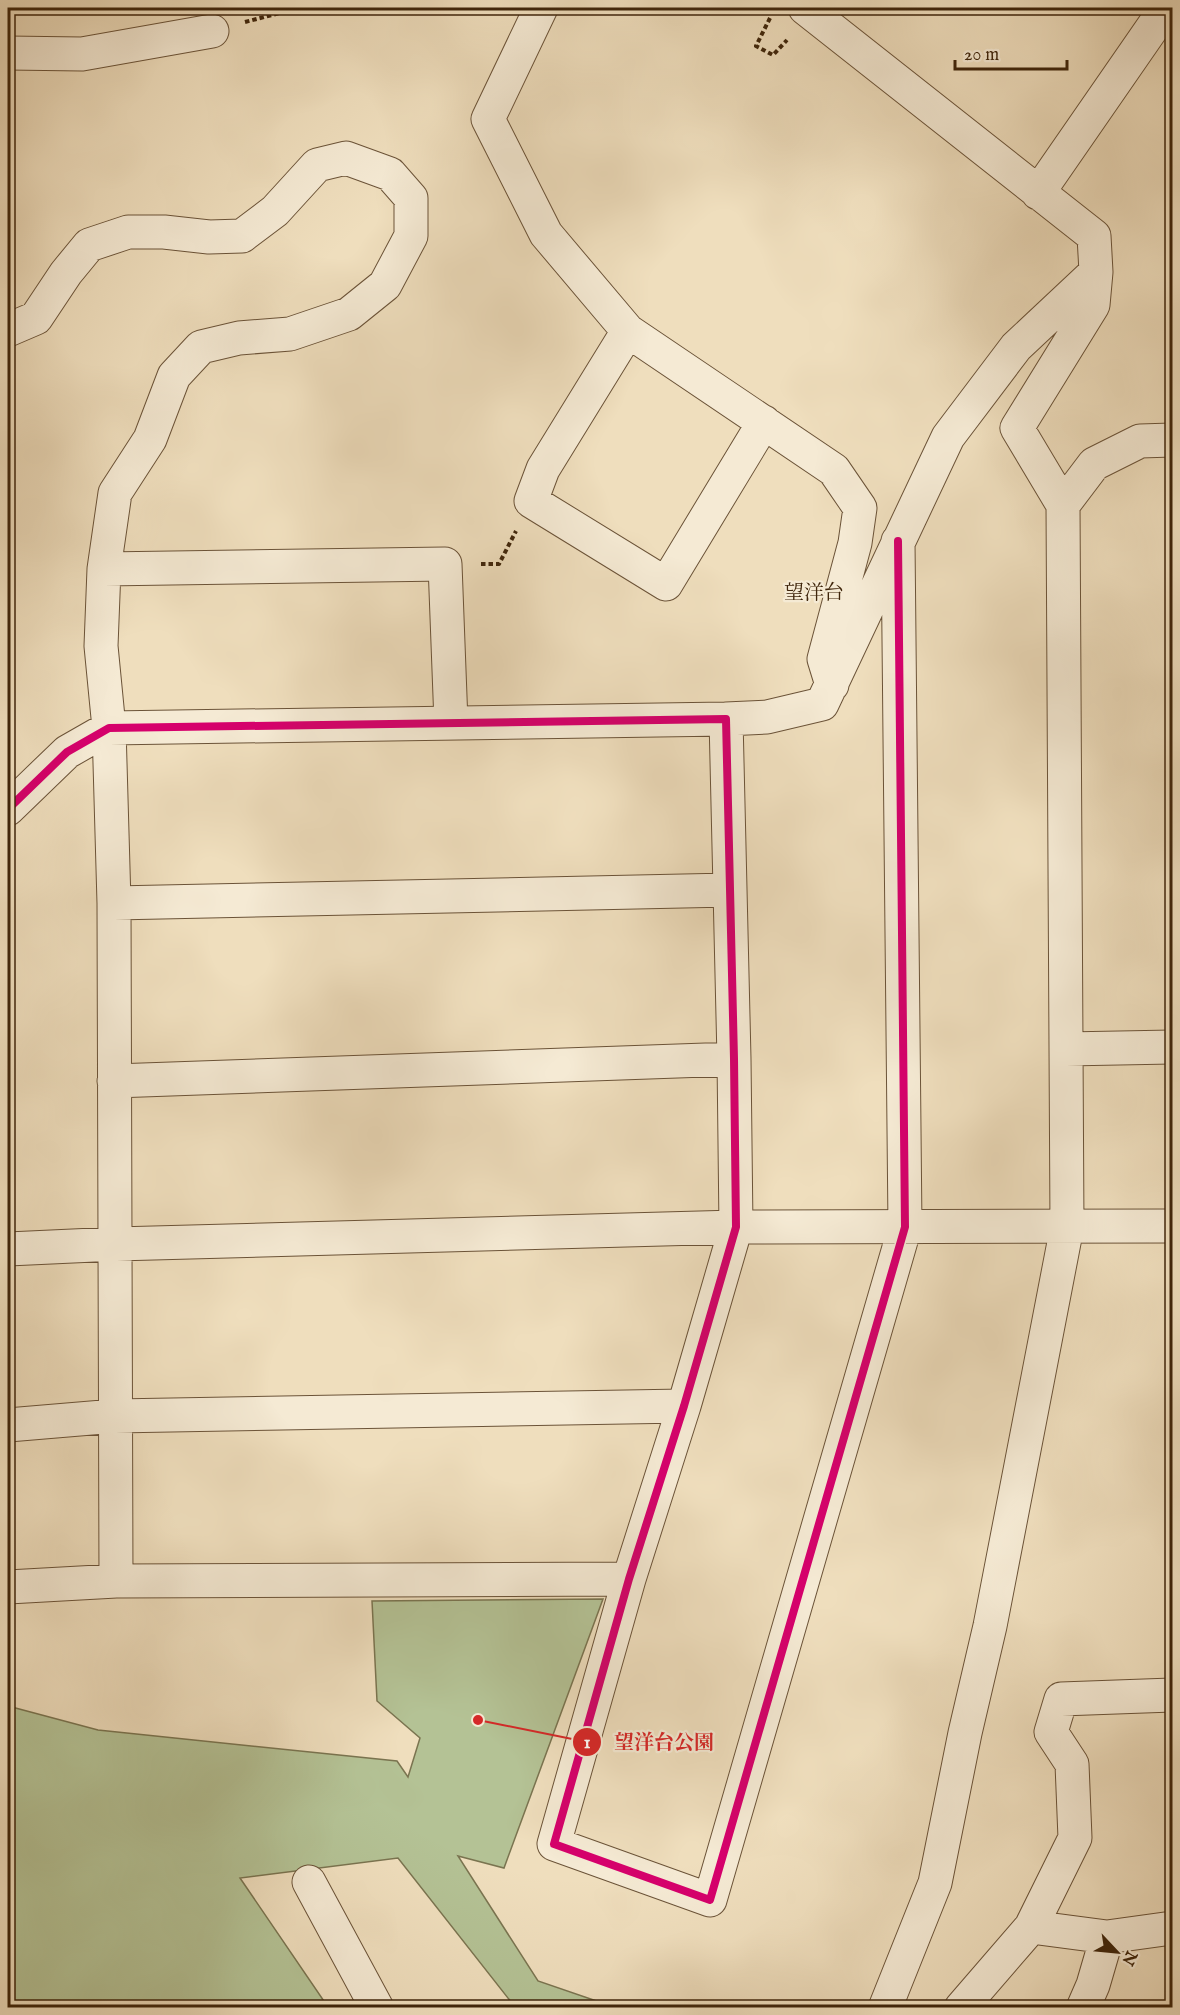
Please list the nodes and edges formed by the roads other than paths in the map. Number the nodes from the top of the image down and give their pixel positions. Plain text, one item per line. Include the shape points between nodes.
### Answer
1 (541, 8) edge
2 (805, 8) edge
3 (1167, 8) edge
4 (212, 31) road end
5 (8, 53) edge
6 (1038, 193) junction
7 (1096, 272) junction
8 (8, 330) edge
9 (628, 331) junction
10 (765, 422) junction
11 (1173, 440) edge
12 (1063, 505) junction
13 (898, 541) junction
14 (104, 569) junction
15 (831, 685) junction
16 (726, 719) junction
17 (451, 723) junction
18 (109, 728) junction
19 (8, 809) edge
20 (730, 890) junction
21 (114, 903) junction
22 (1173, 1047) edge
23 (1066, 1049) junction
24 (734, 1059) junction
25 (114, 1081) junction
26 (1173, 1226) edge
27 (736, 1227) junction
28 (905, 1227) junction
29 (1067, 1227) junction
30 (116, 1244) junction
31 (8, 1249) edge
32 (684, 1406) junction
33 (115, 1416) junction
34 (8, 1425) edge
35 (629, 1580) junction
36 (116, 1581) junction
37 (8, 1587) edge
38 (1173, 1695) edge
39 (309, 1882) dead end
40 (1031, 1927) junction
41 (1173, 1928) edge
42 (1107, 1937) junction
43 (377, 2007) edge
44 (885, 2007) edge
45 (961, 2007) edge
46 (1083, 2007) edge

1 - 9 street via 488,119 546,234
2 - 6 street
3 - 6 street
4 - 5 street via 82,54
6 - 7 street via 1094,236
7 - 12 street via 1093,305 1017,428
7 - 13 street via 1016,347 948,436
8 - 14 street via 36,318 89,245 128,232 242,236 275,211 317,165 346,158 390,174 411,198 411,236 385,285 349,314 290,334 239,338 201,347 174,376 150,440 115,493
9 - 10 street
9 - 10 street via 543,469 531,501 666,584
10 - 15 street via 834,470 860,508 855,543 824,659
11 - 12 street via 1140,441 1094,464
12 - 23 street
13 - 15 street
13 - 28 street
14 - 17 street via 445,564
14 - 18 street via 101,646
15 - 16 street via 822,704 767,717
16 - 17 street
16 - 20 street
17 - 18 street
18 - 19 street via 67,753
18 - 21 street
20 - 21 street
20 - 24 street
21 - 25 street
22 - 23 street
23 - 29 street
24 - 25 street
24 - 27 street
25 - 30 street
26 - 29 street
27 - 28 street
27 - 30 street
27 - 32 street
28 - 29 street
28 - 35 street via 710,1900 554,1844
29 - 44 street via 990,1626 934,1883
30 - 31 street
30 - 33 street
32 - 33 street
32 - 35 street
33 - 34 street
33 - 36 street
35 - 36 street
36 - 37 street
38 - 40 street via 1060,1699 1051,1732 1072,1764 1075,1838
39 - 43 street
40 - 42 street
40 - 45 street
41 - 42 street
42 - 46 street

